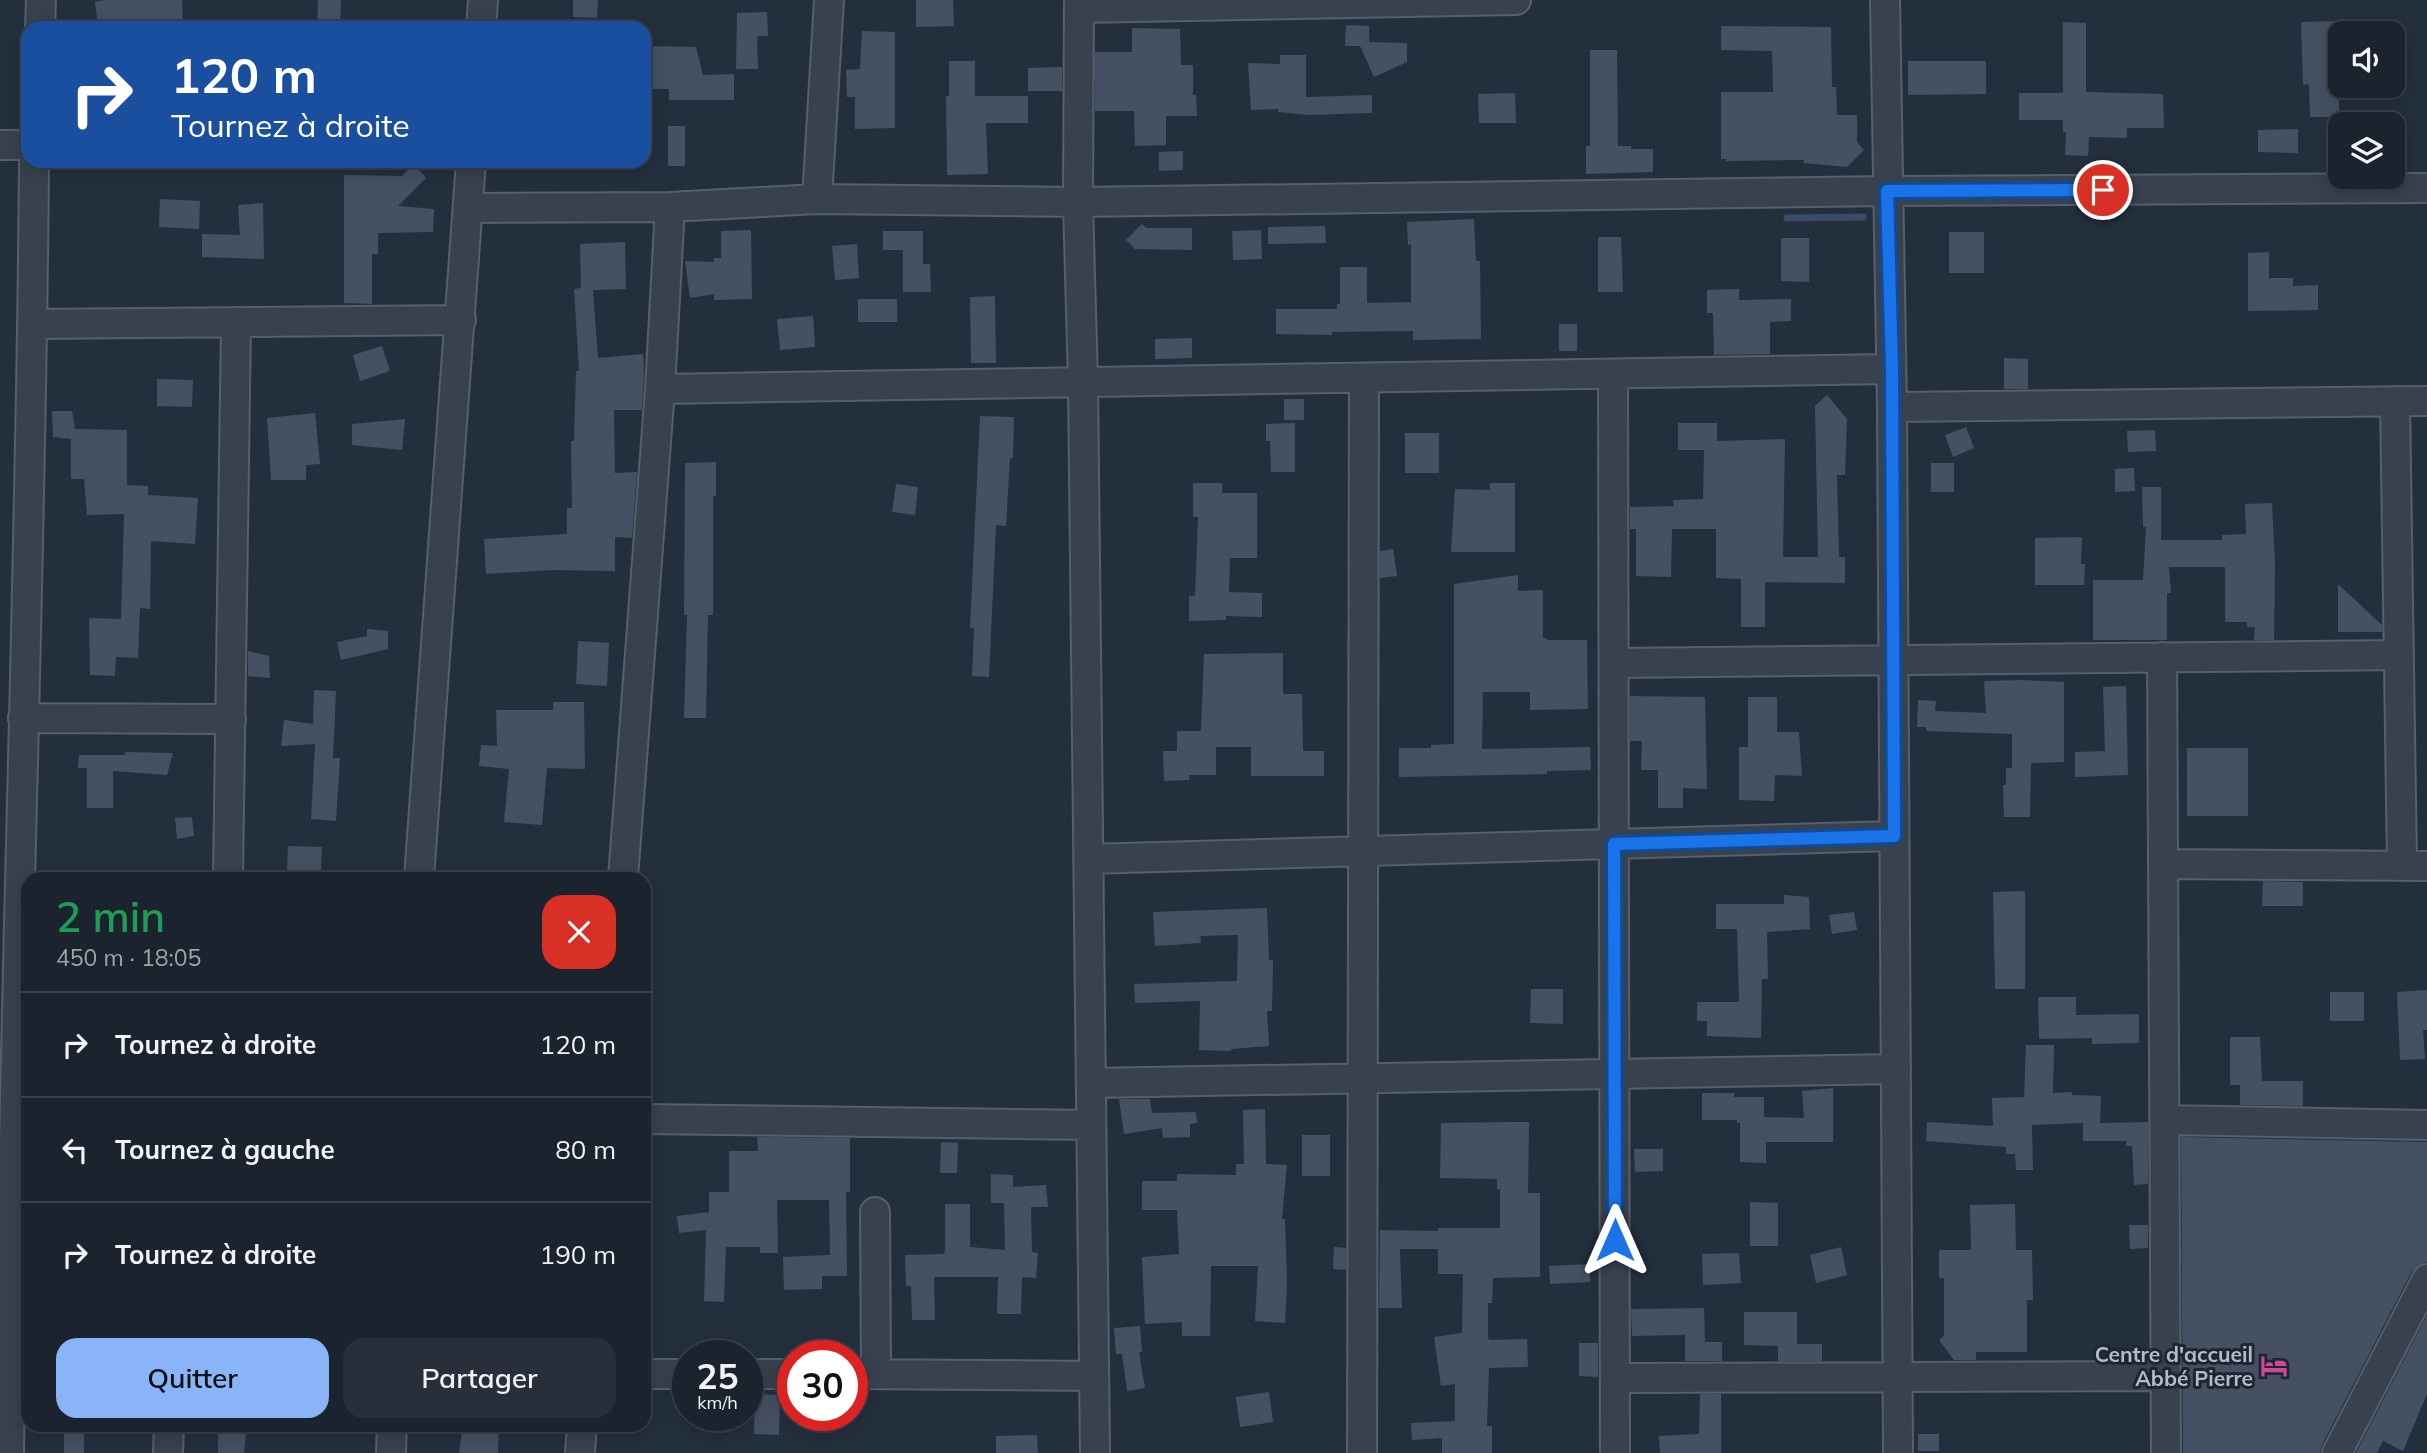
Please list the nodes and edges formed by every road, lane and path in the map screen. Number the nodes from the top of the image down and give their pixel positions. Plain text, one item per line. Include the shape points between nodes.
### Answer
1 (41, 0) edge
2 (483, 0) edge
3 (830, 0) edge
4 (1516, 0) edge
5 (1885, 0) edge
6 (1295, 3) edge
7 (1079, 4) edge
8 (40, 21) edge
9 (482, 21) edge
10 (0, 145) edge
11 (21, 145) edge
12 (34, 168) edge
13 (471, 168) edge
14 (2427, 188) edge
15 (1887, 191) junction
16 (817, 199) junction
17 (1078, 202) junction
18 (670, 207) junction
19 (470, 208) junction
20 (461, 320) junction
21 (236, 322) junction
22 (33, 324) junction
23 (1892, 369) junction
24 (1613, 374) junction
25 (1364, 378) junction
26 (1083, 383) junction
27 (660, 389) junction
28 (2395, 401) junction
29 (2427, 401) edge
30 (1892, 407) junction
31 (2399, 655) junction
32 (2162, 657) junction
33 (1893, 660) junction
34 (13, 661) edge
35 (1614, 663) junction
36 (23, 718) junction
37 (231, 719) junction
38 (1894, 836) junction
39 (1614, 844) junction
40 (1363, 851) junction
41 (1088, 859) junction
42 (2163, 864) junction
43 (2415, 866) edge
44 (23, 872) edge
45 (228, 872) edge
46 (419, 872) edge
47 (623, 872) edge
48 (21, 961) edge
49 (1896, 1069) junction
50 (1614, 1074) junction
51 (1363, 1078) junction
52 (1090, 1083) junction
53 (651, 1119) edge
54 (2165, 1120) junction
55 (1091, 1125) junction
56 (2427, 1125) edge
57 (13, 1180) edge
58 (874, 1212) dead end
59 (2427, 1279) edge
60 (866, 1340) edge
61 (651, 1374) edge
62 (672, 1374) edge
63 (868, 1374) edge
64 (1094, 1376) junction
65 (2166, 1376) junction
66 (1897, 1377) junction
67 (1615, 1378) junction
68 (169, 1432) edge
69 (392, 1432) edge
70 (581, 1432) edge
71 (9, 1453) edge
72 (168, 1453) edge
73 (391, 1453) edge
74 (580, 1453) edge
75 (1095, 1453) edge
76 (1362, 1453) edge
77 (1615, 1453) edge
78 (1898, 1453) edge
79 (2166, 1453) edge
80 (2337, 1453) edge

1 - 8 street
2 - 9 street
3 - 16 street
4 - 6 street
5 - 15 street
6 - 7 street
7 - 17 street
10 - 11 street
12 - 22 street
13 - 19 street
14 - 15 street
15 - 17 street
15 - 23 street
16 - 17 street
16 - 18 street
17 - 26 street
18 - 19 street
18 - 27 street
19 - 20 street
20 - 21 street
20 - 46 street
21 - 22 street
21 - 37 street
22 - 34 street
23 - 24 street
23 - 30 street
24 - 25 street
24 - 35 street
25 - 26 street
25 - 40 street
26 - 27 street
26 - 41 street
27 - 47 street
28 - 29 street
28 - 30 street
28 - 31 street
30 - 33 street
31 - 32 street
31 - 43 street
32 - 33 street
32 - 42 street
33 - 35 street
33 - 38 street
34 - 36 street
35 - 39 street
36 - 37 street
36 - 44 street
37 - 45 street
38 - 39 street
38 - 49 street
39 - 40 street
39 - 50 street
40 - 41 street
40 - 51 street
41 - 52 street
42 - 43 street
42 - 54 street
48 - 57 street
49 - 50 street
49 - 66 street
50 - 51 street
50 - 67 street
51 - 52 street
51 - 76 street
52 - 55 street
53 - 55 street
54 - 56 street
54 - 65 street
55 - 64 street
57 - 71 street
58 - 60 street
59 - 80 street
61 - 62 street
63 - 64 street
64 - 75 street
65 - 66 street
65 - 79 street
66 - 67 street
66 - 78 street
67 - 77 street
68 - 72 street
69 - 73 street
70 - 74 street

